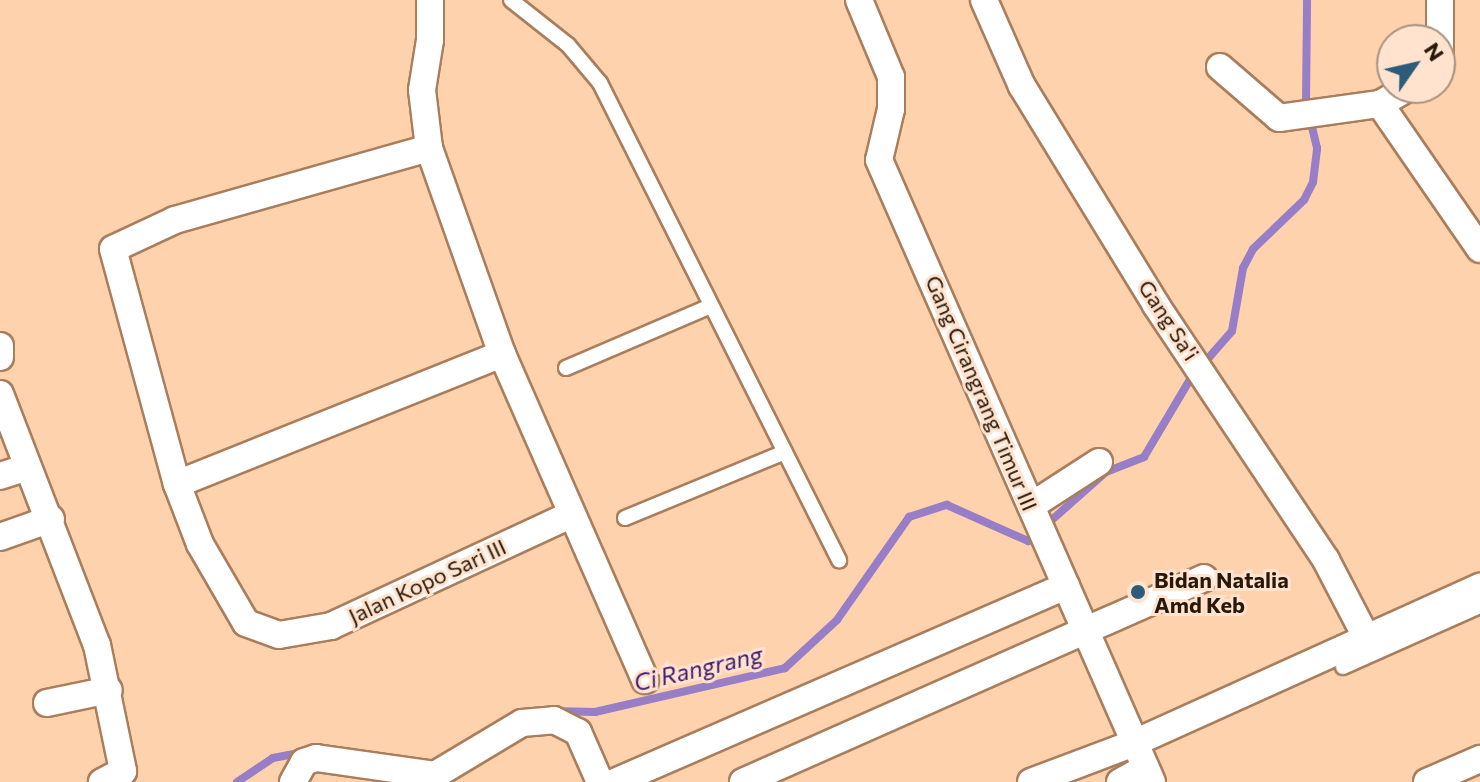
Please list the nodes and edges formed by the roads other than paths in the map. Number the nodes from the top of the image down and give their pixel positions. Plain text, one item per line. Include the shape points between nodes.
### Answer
1 (430, 0) edge
2 (511, 0) edge
3 (859, 0) edge
4 (984, 0) edge
5 (1440, 0) edge
6 (1440, 24) edge
7 (1220, 67) dead end
8 (1380, 104) joint
9 (429, 148) junction
10 (1480, 249) edge
11 (711, 306) junction
12 (0, 346) edge
13 (502, 354) junction
14 (0, 357) edge
15 (566, 368) dead end
16 (0, 394) edge
17 (785, 452) junction
18 (1099, 462) dead end
19 (27, 467) junction
20 (0, 476) edge
21 (177, 484) junction
22 (1031, 507) junction
23 (570, 515) junction
24 (625, 518) dead end
25 (51, 519) junction
26 (0, 537) edge
27 (839, 560) dead end
28 (1062, 576) junction
29 (1204, 578) dead end
30 (1480, 587) edge
31 (1480, 606) edge
32 (1084, 618) junction
33 (1365, 635) junction
34 (1343, 667) dead end
35 (645, 680) dead end
36 (109, 690) junction
37 (47, 703) dead end
38 (1134, 743) junction
39 (1480, 759) edge
40 (1149, 775) edge
41 (102, 782) edge
42 (293, 782) edge
43 (600, 782) edge
44 (615, 782) edge
45 (743, 782) edge
46 (1031, 782) edge
47 (1120, 782) edge
48 (1427, 782) edge

1 - 9 street via 422,90
2 - 11 lane via 568,45 600,83
3 - 22 street, Gang Cirangrang Timur III via 891,77 891,109 879,160
4 - 33 street, Gang Sa'i via 1022,86 1326,560
5 - 6 street
7 - 8 street via 1265,111 1293,119
8 - 10 street
9 - 13 street
9 - 21 street via 175,220 113,249
11 - 15 lane
11 - 17 lane
12 - 14 street
13 - 21 street
13 - 23 street
16 - 19 street
17 - 24 lane
17 - 27 lane
18 - 22 street
19 - 20 street
19 - 25 street
21 - 23 street, Jalan Kopo Sari III via 200,544 246,623 279,635 331,626
22 - 28 street, Gang Cirangrang Timur III
23 - 35 street
25 - 26 street
25 - 36 street via 86,605
28 - 32 street, Gang Cirangrang Timur III
28 - 44 street
29 - 32 street
30 - 33 street
31 - 34 lane
32 - 38 street, Gang Cirangrang Timur III
32 - 45 street
33 - 38 street
36 - 37 street
36 - 41 street via 123,771
38 - 40 street, Gang Cirangrang Timur III
38 - 46 street
39 - 48 street
40 - 47 street
42 - 43 street via 304,762 316,758 435,775 522,723 554,720 578,732

